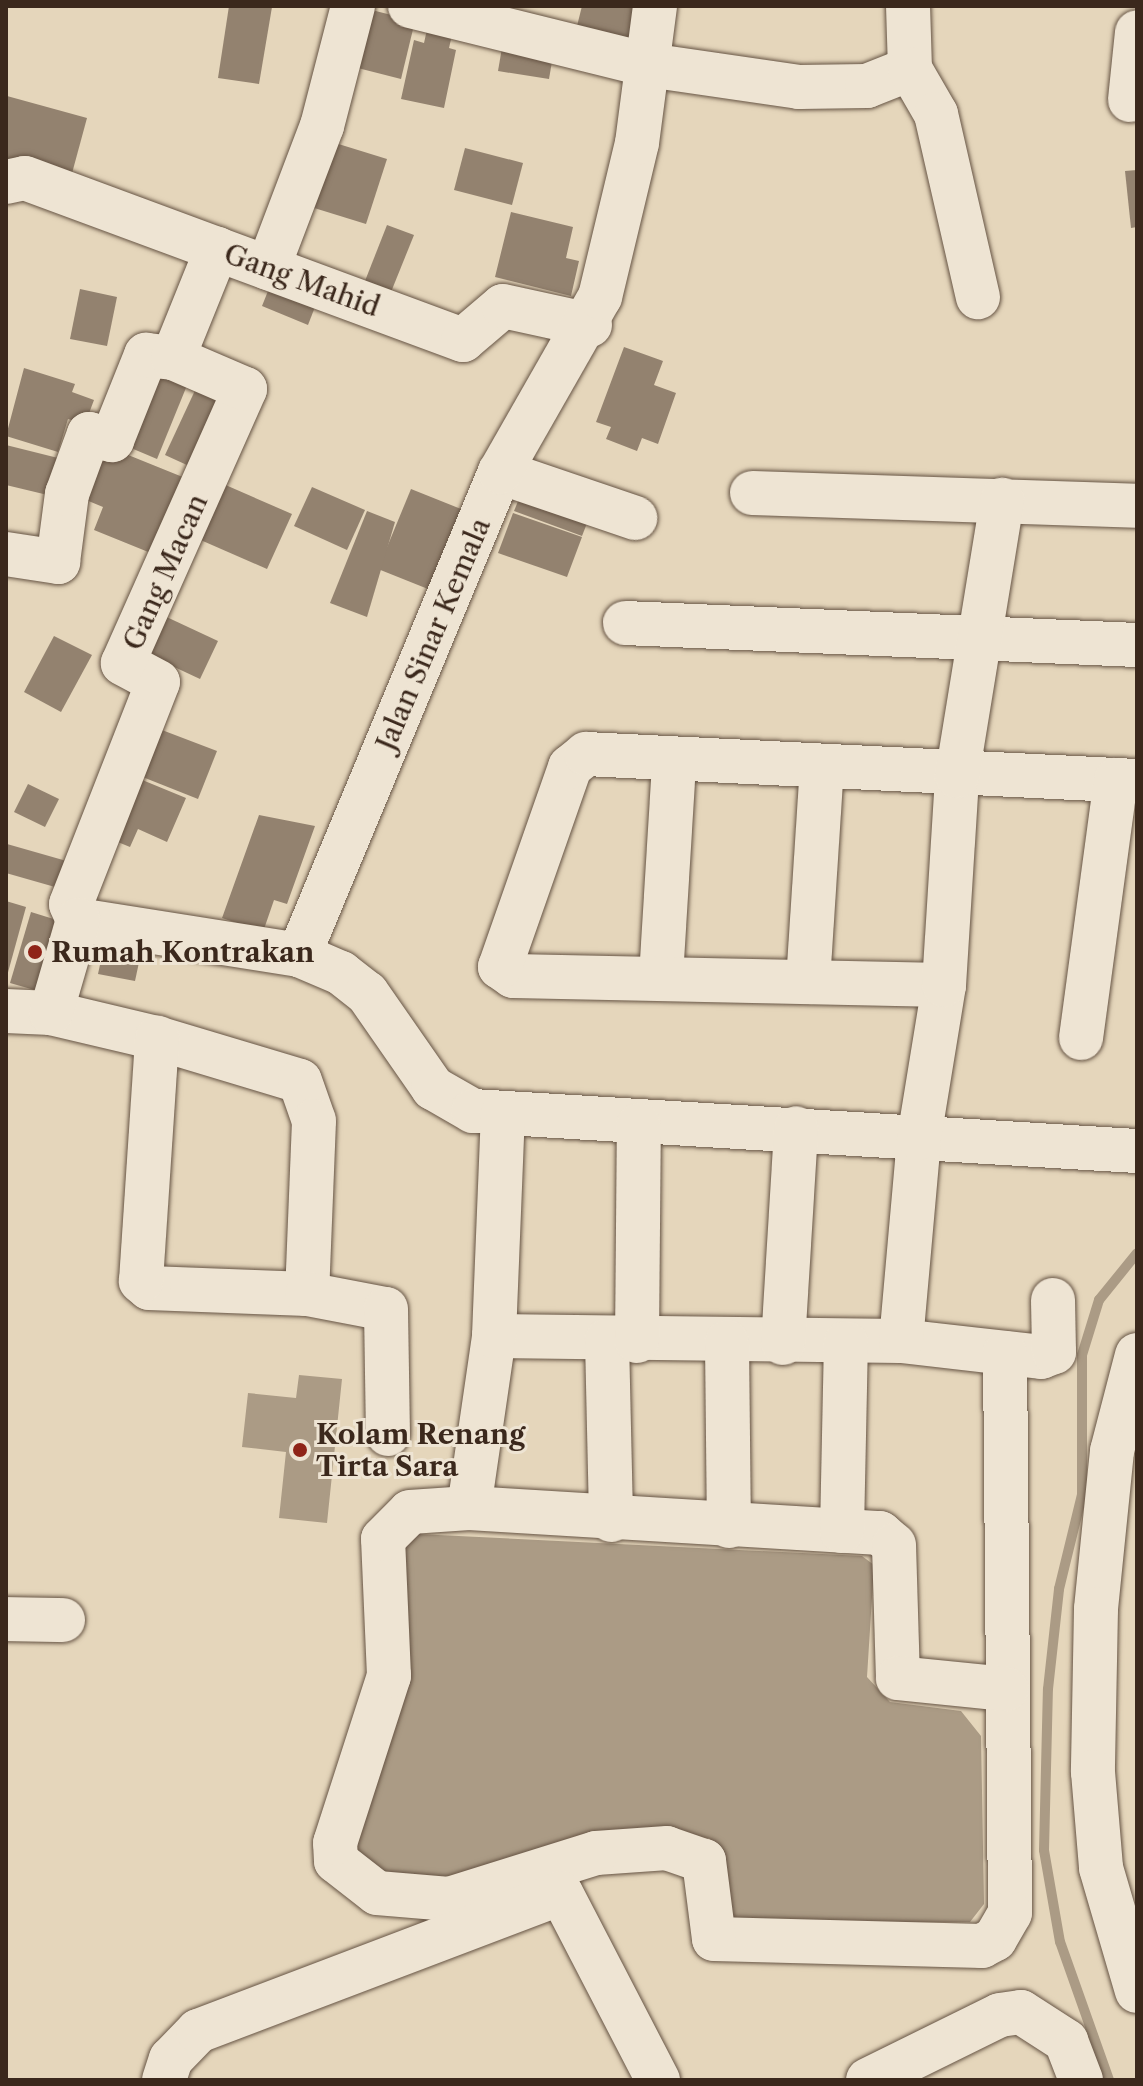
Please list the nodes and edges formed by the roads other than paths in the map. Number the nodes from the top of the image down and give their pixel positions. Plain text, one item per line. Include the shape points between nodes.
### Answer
1 (353, 6) edge
2 (410, 6) edge
3 (655, 6) edge
4 (908, 6) edge
5 (1137, 32) edge
6 (648, 65) junction
7 (910, 69) junction
8 (1130, 100) dead end
9 (6, 182) edge
10 (217, 249) junction
11 (268, 268) junction
12 (978, 297) dead end
13 (590, 325) junction
14 (173, 358) junction
15 (500, 472) junction
16 (752, 493) dead end
17 (1002, 500) junction
18 (1137, 506) edge
19 (635, 518) dead end
20 (6, 554) edge
21 (625, 623) dead end
22 (981, 636) junction
23 (1137, 645) edge
24 (674, 762) junction
25 (822, 768) junction
26 (957, 776) junction
27 (1126, 781) edge
28 (78, 920) junction
29 (299, 955) junction
30 (661, 977) junction
31 (808, 982) junction
32 (944, 985) junction
33 (6, 1011) edge
34 (51, 1013) junction
35 (157, 1038) junction
36 (1081, 1038) dead end
37 (503, 1114) junction
38 (639, 1125) junction
39 (796, 1128) junction
40 (919, 1138) junction
41 (1137, 1151) edge
42 (307, 1294) junction
43 (1053, 1300) dead end
44 (494, 1336) junction
45 (622, 1340) junction
46 (901, 1341) junction
47 (727, 1342) junction
48 (783, 1343) junction
49 (846, 1343) junction
50 (1005, 1353) junction
51 (1137, 1355) edge
52 (388, 1434) dead end
53 (469, 1508) junction
54 (611, 1520) junction
55 (729, 1526) junction
56 (842, 1531) junction
57 (6, 1619) edge
58 (63, 1620) dead end
59 (1006, 1689) junction
60 (1137, 1991) edge
61 (164, 2080) edge
62 (658, 2080) edge
63 (868, 2080) edge
64 (1081, 2080) edge

1 - 11 street via 322,126
2 - 6 street
3 - 6 street, Jalan Sinar Kemala
4 - 7 street
5 - 8 street
6 - 7 street via 799,87 867,86
6 - 13 street, Jalan Sinar Kemala via 615,244
7 - 12 street via 936,114
9 - 10 street, Gang Mahid via 25,178
10 - 11 street, Gang Mahid
10 - 14 street
11 - 13 street, Gang Mahid via 463,340 503,306
13 - 15 street, Jalan Sinar Kemala
14 - 20 street via 146,355 112,440 89,434 67,494 58,562
14 - 28 street, Gang Macan via 245,389 123,663 158,682 71,904
15 - 19 street
15 - 29 street, Jalan Sinar Kemala
16 - 17 street
17 - 18 street
17 - 22 street
21 - 22 street
22 - 23 street
22 - 26 street
24 - 25 street
24 - 30 street
24 - 30 street via 575,759 500,967 513,976
25 - 26 street
25 - 31 street
26 - 27 street
26 - 32 street
27 - 36 street
28 - 29 street
28 - 34 street
29 - 37 street via 367,993 433,1088 473,1111
30 - 31 street
31 - 32 street
32 - 40 street
33 - 34 street
34 - 35 street
35 - 42 street via 250,1061 300,1081 310,1095
35 - 42 street via 141,1281 149,1288
37 - 38 street
37 - 44 street
38 - 39 street
38 - 45 street
39 - 40 street
39 - 48 street
40 - 41 street
40 - 46 street
42 - 52 street via 386,1309
43 - 50 street via 1054,1352
44 - 45 street
44 - 53 street
45 - 47 street
45 - 54 street
46 - 49 street
46 - 50 street
47 - 48 street
47 - 55 street
48 - 49 street
49 - 56 street
50 - 59 street
51 - 60 street via 1112,1451 1096,1609 1093,1772 1101,1868
53 - 54 street
53 - 59 street via 410,1512 383,1539 389,1676 335,1843 346,1876 377,1893 449,1899 596,1853 667,1848 704,1861 714,1939 982,1946 1003,1930 1010,1913
54 - 55 street
55 - 56 street
56 - 59 street via 880,1533 894,1545 898,1678
57 - 58 street
61 - 62 street via 171,2059 198,2031 561,1893
63 - 64 street via 1000,2015 1021,2012 1066,2041

